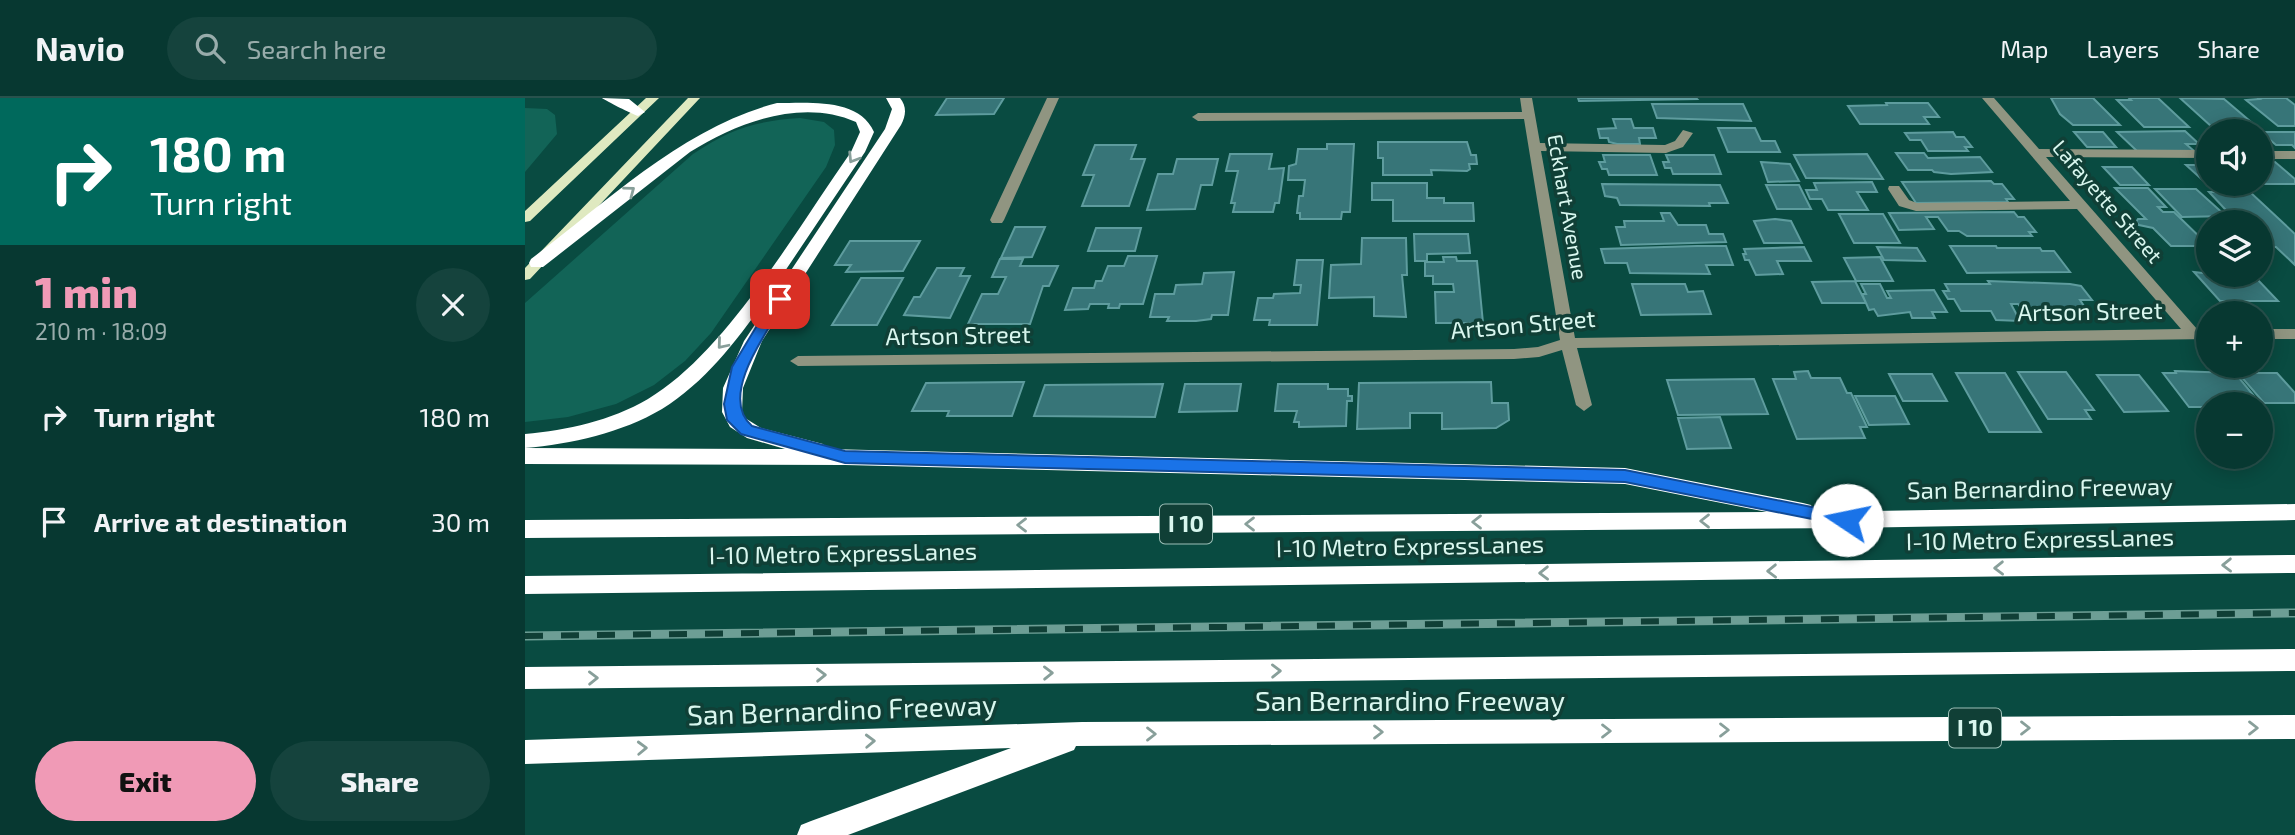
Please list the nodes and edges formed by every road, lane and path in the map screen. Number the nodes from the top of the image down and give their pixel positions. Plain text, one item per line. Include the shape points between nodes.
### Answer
1 (609, 98) edge
2 (653, 98) edge
3 (694, 98) edge
4 (893, 98) edge
5 (1053, 98) edge
6 (1526, 98) edge
7 (1989, 98) edge
8 (638, 113) junction
9 (1529, 115) junction
10 (1198, 117) dead end
11 (1687, 133) dead end
12 (1535, 147) junction
13 (2037, 153) junction
14 (2196, 154) edge
15 (2273, 155) edge
16 (2295, 155) edge
17 (1894, 189) dead end
18 (2080, 205) junction
19 (525, 218) edge
20 (996, 220) dead end
21 (531, 269) edge
22 (2196, 329) edge
23 (2196, 334) edge
24 (2273, 334) edge
25 (2295, 334) edge
26 (1568, 343) junction
27 (798, 361) dead end
28 (1584, 405) dead end
29 (525, 442) edge
30 (525, 456) edge
31 (845, 457) junction
32 (2295, 512) edge
33 (1847, 520) junction
34 (525, 529) edge
35 (2295, 565) edge
36 (525, 585) edge
37 (2295, 660) edge
38 (525, 678) edge
39 (2295, 727) edge
40 (1082, 734) junction
41 (525, 752) edge
42 (811, 835) edge

1 - 8 highway
2 - 8 main road
3 - 21 main road
4 - 31 highway via 899,114 892,129 753,341 733,388 735,420 747,430
5 - 20 street
6 - 9 street, Eckhart Avenue
7 - 13 street, Lafayette Street
8 - 19 main road
9 - 10 street
9 - 12 street, Eckhart Avenue
11 - 12 street via 1679,144 1666,149
12 - 26 street, Eckhart Avenue
13 - 14 street
13 - 18 street, Lafayette Street
15 - 16 street
17 - 18 street via 1904,204 1916,207
18 - 22 street, Lafayette Street
21 -> 29 highway via 685,149 729,124 777,107 804,106 839,109 862,120 867,132 858,152 740,323 705,364 670,394 636,414 590,430
23 - 26 street, Artson Street
24 - 25 street
26 - 27 street, Artson Street via 1514,354
26 - 28 street, Eckhart Avenue
30 - 31 highway
31 - 33 highway via 1625,476
32 - 33 highway, San Bernardino Freeway / I 10
33 -> 34 highway, San Bernardino Freeway / I 10
35 -> 36 highway, I-10 Metro ExpressLanes
38 -> 37 highway
40 -> 39 highway, San Bernardino Freeway / I 10
41 -> 40 highway, San Bernardino Freeway / I 10
40 - 42 highway

